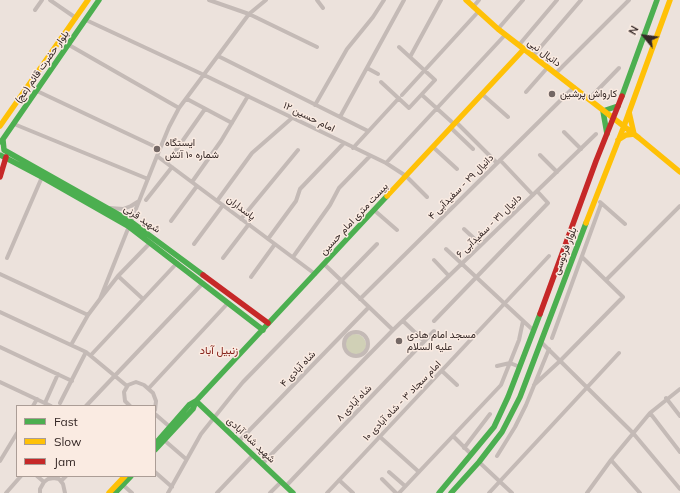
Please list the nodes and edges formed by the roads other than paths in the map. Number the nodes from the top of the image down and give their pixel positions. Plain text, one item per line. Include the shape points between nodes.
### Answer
1 (42, 0) edge
2 (50, 0) edge
3 (88, 0) edge
4 (99, 0) edge
5 (208, 0) edge
6 (266, 0) edge
7 (317, 0) edge
8 (384, 0) edge
9 (404, 0) edge
10 (441, 0) edge
11 (466, 0) edge
12 (479, 0) edge
13 (523, 0) edge
14 (557, 0) edge
15 (581, 0) edge
16 (629, 0) edge
17 (657, 0) edge
18 (670, 0) edge
19 (220, 2) edge
20 (473, 7) junction
21 (323, 8) dead end
22 (35, 10) dead end
23 (478, 12) junction
24 (249, 14) junction
25 (76, 18) junction
26 (86, 20) junction
27 (498, 29) junction
28 (505, 35) junction
29 (68, 45) junction
30 (318, 47) dead end
31 (399, 47) dead end
32 (522, 47) junction
33 (218, 56) junction
34 (410, 56) junction
35 (534, 56) junction
36 (548, 67) junction
37 (367, 68) junction
38 (619, 68) dead end
39 (424, 71) junction
40 (556, 73) junction
41 (378, 74) dead end
42 (204, 75) junction
43 (381, 82) dead end
44 (574, 87) junction
45 (37, 91) junction
46 (526, 92) dead end
47 (482, 94) junction
48 (422, 95) junction
49 (248, 96) junction
50 (400, 96) junction
51 (187, 99) junction
52 (589, 99) junction
53 (315, 105) junction
54 (618, 106) junction
55 (179, 108) junction
56 (205, 108) junction
57 (437, 109) junction
58 (603, 111) junction
59 (629, 112) junction
60 (340, 117) junction
61 (508, 117) dead end
62 (292, 118) junction
63 (613, 119) junction
64 (232, 123) junction
65 (14, 124) junction
66 (454, 125) junction
67 (0, 126) edge
68 (624, 126) junction
69 (368, 131) junction
70 (564, 132) dead end
71 (596, 134) dead end
72 (634, 134) junction
73 (607, 135) junction
74 (618, 140) junction
75 (2, 142) edge
76 (344, 143) junction
77 (433, 147) junction
78 (353, 148) junction
79 (581, 148) junction
80 (473, 149) dead end
81 (160, 150) junction
82 (298, 150) dead end
83 (2, 154) edge
84 (540, 155) dead end
85 (156, 156) junction
86 (370, 156) junction
87 (498, 161) junction
88 (167, 163) junction
89 (386, 163) junction
90 (172, 167) junction
91 (457, 170) dead end
92 (557, 172) junction
93 (680, 172) edge
94 (592, 174) junction
95 (406, 176) junction
96 (0, 177) edge
97 (42, 177) junction
98 (603, 178) junction
99 (148, 179) junction
100 (192, 182) junction
101 (197, 186) junction
102 (537, 191) junction
103 (533, 195) junction
104 (427, 197) dead end
105 (595, 199) junction
106 (139, 200) junction
107 (146, 200) dead end
108 (217, 200) junction
109 (601, 204) junction
110 (223, 205) junction
111 (680, 206) edge
112 (107, 208) junction
113 (374, 210) junction
114 (241, 219) junction
115 (171, 221) dead end
116 (129, 224) junction
117 (249, 224) junction
118 (625, 224) dead end
119 (464, 229) dead end
120 (397, 230) dead end
121 (268, 239) junction
122 (150, 243) junction
123 (194, 244) dead end
124 (275, 244) junction
125 (377, 244) dead end
126 (481, 245) junction
127 (446, 249) dead end
128 (549, 256) dead end
129 (293, 257) junction
130 (582, 257) junction
131 (7, 258) dead end
132 (223, 258) dead end
133 (434, 260) dead end
134 (177, 263) junction
135 (324, 264) junction
136 (462, 264) junction
137 (0, 274) edge
138 (315, 274) junction
139 (118, 276) junction
140 (449, 276) junction
141 (251, 277) dead end
142 (477, 278) junction
143 (341, 280) junction
144 (606, 280) junction
145 (203, 283) junction
146 (100, 299) junction
147 (143, 299) junction
148 (360, 299) junction
149 (228, 303) junction
150 (505, 304) junction
151 (369, 307) junction
152 (0, 312) edge
153 (88, 314) junction
154 (403, 321) junction
155 (523, 321) junction
156 (434, 322) dead end
157 (268, 324) junction
158 (263, 330) junction
159 (393, 330) junction
160 (434, 331) dead end
161 (534, 331) junction
162 (345, 335) junction
163 (552, 338) dead end
164 (424, 341) junction
165 (541, 342) junction
166 (71, 345) junction
167 (0, 347) edge
168 (549, 349) junction
169 (86, 352) junction
170 (619, 353) dead end
171 (91, 355) junction
172 (366, 355) junction
173 (560, 361) junction
174 (510, 363) junction
175 (497, 366) dead end
176 (520, 367) junction
177 (442, 371) junction
178 (58, 374) junction
179 (115, 375) junction
180 (72, 381) junction
181 (0, 382) edge
182 (457, 385) dead end
183 (534, 385) junction
184 (127, 386) junction
185 (587, 387) junction
186 (149, 388) junction
187 (680, 389) edge
188 (666, 398) junction
189 (37, 399) junction
190 (196, 401) junction
191 (45, 403) junction
192 (60, 403) dead end
193 (34, 405) edge
194 (49, 405) edge
195 (87, 405) edge
196 (129, 405) edge
197 (156, 405) edge
198 (650, 413) junction
199 (490, 414) dead end
200 (156, 415) edge
201 (680, 416) edge
202 (213, 417) junction
203 (170, 427) junction
204 (633, 433) junction
205 (16, 435) edge
206 (379, 436) junction
207 (453, 436) junction
208 (164, 440) junction
209 (239, 442) junction
210 (156, 443) edge
211 (464, 448) junction
212 (156, 449) edge
213 (680, 452) edge
214 (471, 454) junction
215 (253, 455) junction
216 (497, 456) dead end
217 (186, 459) junction
218 (611, 460) junction
219 (0, 461) edge
220 (479, 462) junction
221 (262, 464) junction
222 (389, 472) dead end
223 (419, 472) junction
224 (156, 473) edge
225 (20, 477) edge
226 (38, 477) edge
227 (65, 477) edge
228 (124, 477) edge
229 (130, 477) edge
230 (339, 480) junction
231 (382, 480) dead end
232 (61, 481) junction
233 (44, 482) junction
234 (500, 482) junction
235 (284, 484) junction
236 (123, 485) junction
237 (405, 486) junction
238 (172, 487) junction
239 (680, 488) edge
240 (6, 493) edge
241 (40, 493) edge
242 (65, 493) edge
243 (109, 493) edge
244 (115, 493) edge
245 (132, 493) edge
246 (168, 493) edge
247 (216, 493) edge
248 (270, 493) edge
249 (293, 493) edge
250 (327, 493) edge
251 (353, 493) edge
252 (397, 493) edge
253 (439, 493) edge
254 (451, 493) edge
255 (489, 493) edge
256 (512, 493) edge
257 (586, 493) edge
258 (640, 493) edge

1 - 22 street
2 - 25 street
3 - 25 main road, بلوار حضرت قائم (عج)
4 - 26 main road, بلوار حضرت قائم (عج)
5 - 19 street
6 - 24 street
7 - 21 street
8 - 53 street via 347,49
9 - 37 street
10 - 34 street
11 - 20 main road, دانیال نبی
12 - 20 street
13 - 27 street
14 - 32 street
15 - 35 street
16 - 40 street
17 - 54 main road, بلوار فردوسی
18 - 59 main road, بلوار فردوسی
19 - 24 street
20 - 23 main road, دانیال نبی
23 - 27 main road, دانیال نبی
23 - 39 street
24 - 30 street
24 - 33 street
25 - 67 main road, بلوار حضرت قائم (عج)
26 - 29 main road, بلوار حضرت قائم (عج)
26 - 42 street, امام حسین ۱۲
27 - 28 main road, دانیال نبی
28 - 32 main road, دانیال نبی
28 - 57 street
29 - 45 main road, بلوار حضرت قائم (عج)
29 - 55 street
31 - 34 street
32 - 35 main road, دانیال نبی
32 - 47 main road, بیست متری امام حسین
33 - 42 street
33 - 53 street
34 - 39 street
35 - 36 main road, دانیال نبی
36 - 40 main road, دانیال نبی
36 - 46 street
37 - 41 street
37 - 60 street
38 - 52 street
39 - 48 street via 435,80
39 - 50 street
40 - 44 main road, دانیال نبی
42 - 49 street, امام حسین ۱۲
42 - 51 street
43 - 50 street
44 - 52 main road, دانیال نبی
44 - 87 street, دانیال ۲۹ - سفیدآبی ۴
45 - 65 main road, بلوار حضرت قائم (عج)
45 - 81 street
47 - 61 street
47 - 66 main road, بیست متری امام حسین
48 - 50 street via 409,108
48 - 57 street
49 - 62 street, امام حسین ۱۲
49 - 64 street
50 - 69 street
51 - 55 street
51 - 56 street
52 - 58 main road, دانیال نبی
53 - 60 street
54 - 58 main road
54 - 63 main road, بلوار فردوسی
55 - 81 street
56 - 64 street
56 - 88 street
57 - 66 street
57 - 89 street
58 - 63 main road, دانیال نبی
58 - 73 main road
59 - 68 main road, بلوار فردوسی
59 - 72 main road
60 - 69 street
62 - 76 street, امام حسین ۱۲
62 - 108 street via 252,153
63 - 68 main road, دانیال نبی
63 - 73 main road, بلوار فردوسی
64 - 100 street
65 - 75 main road, بلوار حضرت قائم (عج)
65 - 99 street
66 - 77 main road, بیست متری امام حسین
66 - 80 street
66 - 87 street
68 - 72 main road, دانیال نبی
68 - 74 main road, بلوار فردوسی
69 - 78 street
70 - 79 street
71 - 79 street, دانیال ۳۱ - سفیدآبی ۶
72 - 74 main road
72 - 93 main road, دانیال نبی
73 - 94 main road, بلوار فردوسی
74 - 98 main road, بلوار فردوسی
75 - 83 main road
76 - 78 street, امام حسین ۱۲
76 - 121 street via 300,189 296,201
77 - 91 street
77 - 95 main road, بیست متری امام حسین
78 - 86 street, امام حسین ۱۲
79 - 92 street, دانیال ۳۱ - سفیدآبی ۶
81 - 85 street
82 - 114 street
83 - 96 main road
83 - 97 main road, شهید قرنی
83 - 112 main road, شهید قرنی
84 - 92 street
85 - 88 street, پاسداران
85 - 99 street
86 - 89 street, امام حسین ۱۲
86 - 129 street via 339,188
87 - 103 street
87 - 148 street, دانیال ۲۹ - سفیدآبی ۴
88 - 90 street, پاسداران
89 - 95 street, امام حسین ۱۲
90 - 100 street, پاسداران
90 - 107 street
92 - 102 street, دانیال ۳۱ - سفیدآبی ۶
94 - 98 main road
94 - 161 main road, بلوار فردوسی
95 - 104 street, امام حسین ۱۲
95 - 113 main road, بیست متری امام حسین
97 - 116 main road, شهید قرنی
97 - 131 street
98 - 105 main road, بلوار فردوسی
99 - 106 street
100 - 101 street, پاسداران
101 - 108 street, پاسداران
101 - 115 street
102 - 103 street, دانیال ۳۱ - سفیدآبی ۶
102 - 142 street via 548,203
103 - 126 street, دانیال ۳۱ - سفیدآبی ۶
105 - 109 street
105 - 165 main road, بلوار فردوسی
106 - 112 street via 123,209
106 - 116 street
108 - 110 street, پاسداران
109 - 118 street
109 - 130 street
110 - 114 street, پاسداران
110 - 123 street
111 - 144 street
112 - 116 main road, شهید قرنی
113 - 120 street
113 - 135 main road, بیست متری امام حسین
114 - 117 street, پاسداران
116 - 122 main road, شهید قرنی
116 - 146 street
116 - 157 main road, شهید قرنی
117 - 121 street, پاسداران
117 - 132 street
119 - 126 street
121 - 124 street, پاسداران
122 - 134 main road, شهید قرنی
122 - 139 street
124 - 129 street, پاسداران
124 - 141 street
125 - 143 street
126 - 136 street, دانیال ۳۱ - سفیدآبی ۶
127 - 136 street
128 - 150 street, امام سجاد ۳ - شاه آبادی ۱۰
129 - 138 street, پاسداران
130 - 144 street
130 - 163 street
133 - 140 street
134 - 145 main road, شهید قرنی
134 - 147 street
135 - 138 main road, بیست متری امام حسین
135 - 143 street
136 - 140 street, دانیال ۳۱ - سفیدآبی ۶
136 - 142 street
137 - 153 street
138 - 157 main road, بیست متری امام حسین
139 - 146 street
139 - 147 street
140 - 154 street, دانیال ۳۱ - سفیدآبی ۶
142 - 150 street
142 - 156 street
143 - 148 street
143 - 202 street
144 - 173 street via 623,297
145 - 149 main road, شهید قرنی
145 - 179 street
146 - 153 street
147 - 171 street
148 - 151 street
149 - 158 main road, شهید قرنی
149 - 186 street
150 - 155 street
150 - 177 street, امام سجاد ۳ - شاه آبادی ۱۰
151 - 159 street
151 - 162 street, شاه آبادی ۴
152 - 166 street
153 - 166 street
154 - 159 street, دانیال ۳۱ - سفیدآبی ۶
154 - 164 street
155 - 161 street
155 - 174 street
157 - 158 main road, بیست متری امام حسین
158 - 190 main road, بیست متری امام حسین
159 - 172 street, دانیال ۳۱ - سفیدآبی ۶
160 - 164 street, شاه آبادی ۸
161 - 176 main road, بلوار فردوسی
162 - 172 street via 345,352 356,357
162 - 172 street via 357,332 364,335 368,346
162 - 209 street, شاه آبادی ۴
164 - 235 street, شاه آبادی ۸
165 - 168 street
165 - 220 main road, بلوار فردوسی via 520,397 502,432
166 - 169 street
167 - 178 street
168 - 173 street
168 - 183 street
169 - 171 street
169 - 180 street
170 - 185 street
171 - 179 street
172 - 221 street, دانیال ۳۱ - سفیدآبی ۶
173 - 183 street
173 - 185 street
174 - 175 street
174 - 176 street
174 - 207 street via 501,385
176 - 214 main road, بلوار فردوسی via 494,427
177 - 182 street
177 - 206 street, امام سجاد ۳ - شاه آبادی ۱۰
178 - 180 street
178 - 191 street
179 - 184 street
179 - 195 street
180 - 192 street
181 - 189 street
183 - 216 street via 515,427
184 - 186 street via 136,382
184 - 196 street via 124,396
185 - 204 street
185 - 234 street
186 - 197 street
187 - 188 street
188 - 198 street
188 - 201 street
189 - 191 street
189 - 193 street
190 - 202 main road, شهید شاه آبادی
190 - 203 main road, بیست متری امام حسین via 189,405
190 - 208 main road, بیست متری امام حسین via 193,409
191 - 194 street
198 - 204 street
198 - 213 street
199 - 211 street
200 - 203 street
202 - 209 main road, شهید شاه آبادی
202 - 217 street
203 - 210 main road, بیست متری امام حسین
204 - 218 street
204 - 239 street
205 - 219 street
206 - 223 street
206 - 230 street, امام سجاد ۳ - شاه آبادی ۱۰
207 - 211 street
207 - 223 street
208 - 212 main road, بیست متری امام حسین
208 - 217 street
209 - 215 main road, شهید شاه آبادی
211 - 214 street
214 - 253 main road, بلوار فردوسی
215 - 221 main road, شهید شاه آبادی
215 - 247 street
217 - 238 street
218 - 257 street
218 - 258 street
220 - 234 street
220 - 254 main road, بلوار فردوسی
221 - 235 main road, شهید شاه آبادی
222 - 237 street
223 - 237 street
224 - 238 street
225 - 240 street
226 - 233 street
227 - 232 street
228 - 243 main road
229 - 236 main road
230 - 250 street, امام سجاد ۳ - شاه آبادی ۱۰
230 - 251 street
231 - 252 street
232 - 233 street via 54,478
232 - 242 street
233 - 241 street
234 - 255 street
234 - 256 street
235 - 248 street, شاه آبادی ۸
235 - 249 main road, شهید شاه آبادی
236 - 244 main road
236 - 245 street
237 - 252 street
238 - 246 street

